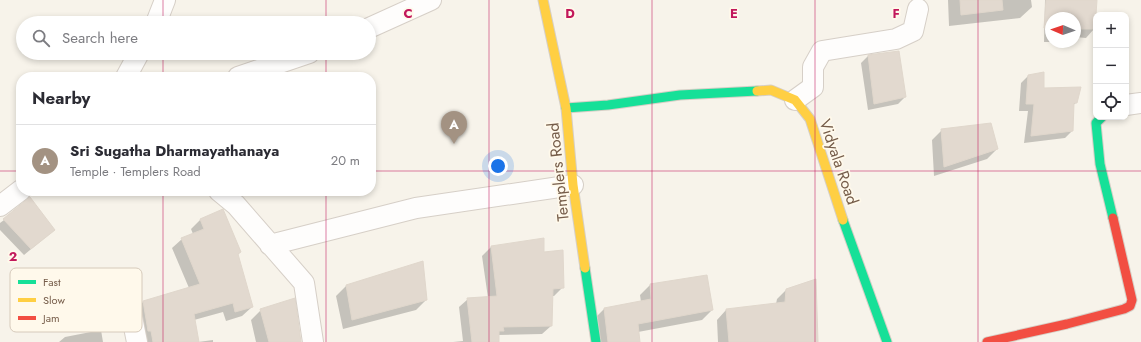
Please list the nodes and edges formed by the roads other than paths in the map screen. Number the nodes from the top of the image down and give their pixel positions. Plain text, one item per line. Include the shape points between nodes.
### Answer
1 (165, 0) edge
2 (432, 0) edge
3 (544, 0) edge
4 (406, 5) edge
5 (918, 9) dead end
6 (159, 16) edge
7 (376, 24) edge
8 (135, 60) edge
9 (288, 60) edge
10 (129, 72) edge
11 (253, 72) edge
12 (795, 100) junction
13 (1141, 104) edge
14 (1129, 105) edge
15 (566, 108) junction
16 (1099, 120) edge
17 (573, 185) junction
18 (16, 194) edge
19 (225, 196) edge
20 (0, 206) edge
21 (270, 245) junction
22 (135, 332) edge
23 (137, 342) edge
24 (312, 342) edge
25 (596, 342) edge
26 (887, 342) edge
27 (987, 342) edge

1 - 6 street
2 - 4 street
3 - 15 street, Templers Road
4 - 7 street
5 - 12 street via 913,31 896,39 822,51 813,67 813,88
8 - 10 street
9 - 11 street
12 - 15 street, Vidyala Road via 771,90 680,95
12 - 26 street, Vidyala Road via 810,119
13 - 14 street
15 - 17 street, Templers Road
16 - 27 street via 1096,123 1100,164 1132,300 1130,306
17 - 21 street via 416,208
17 - 25 street, Templers Road
18 - 20 street
19 - 21 street
21 - 24 street via 304,283
22 - 23 street

